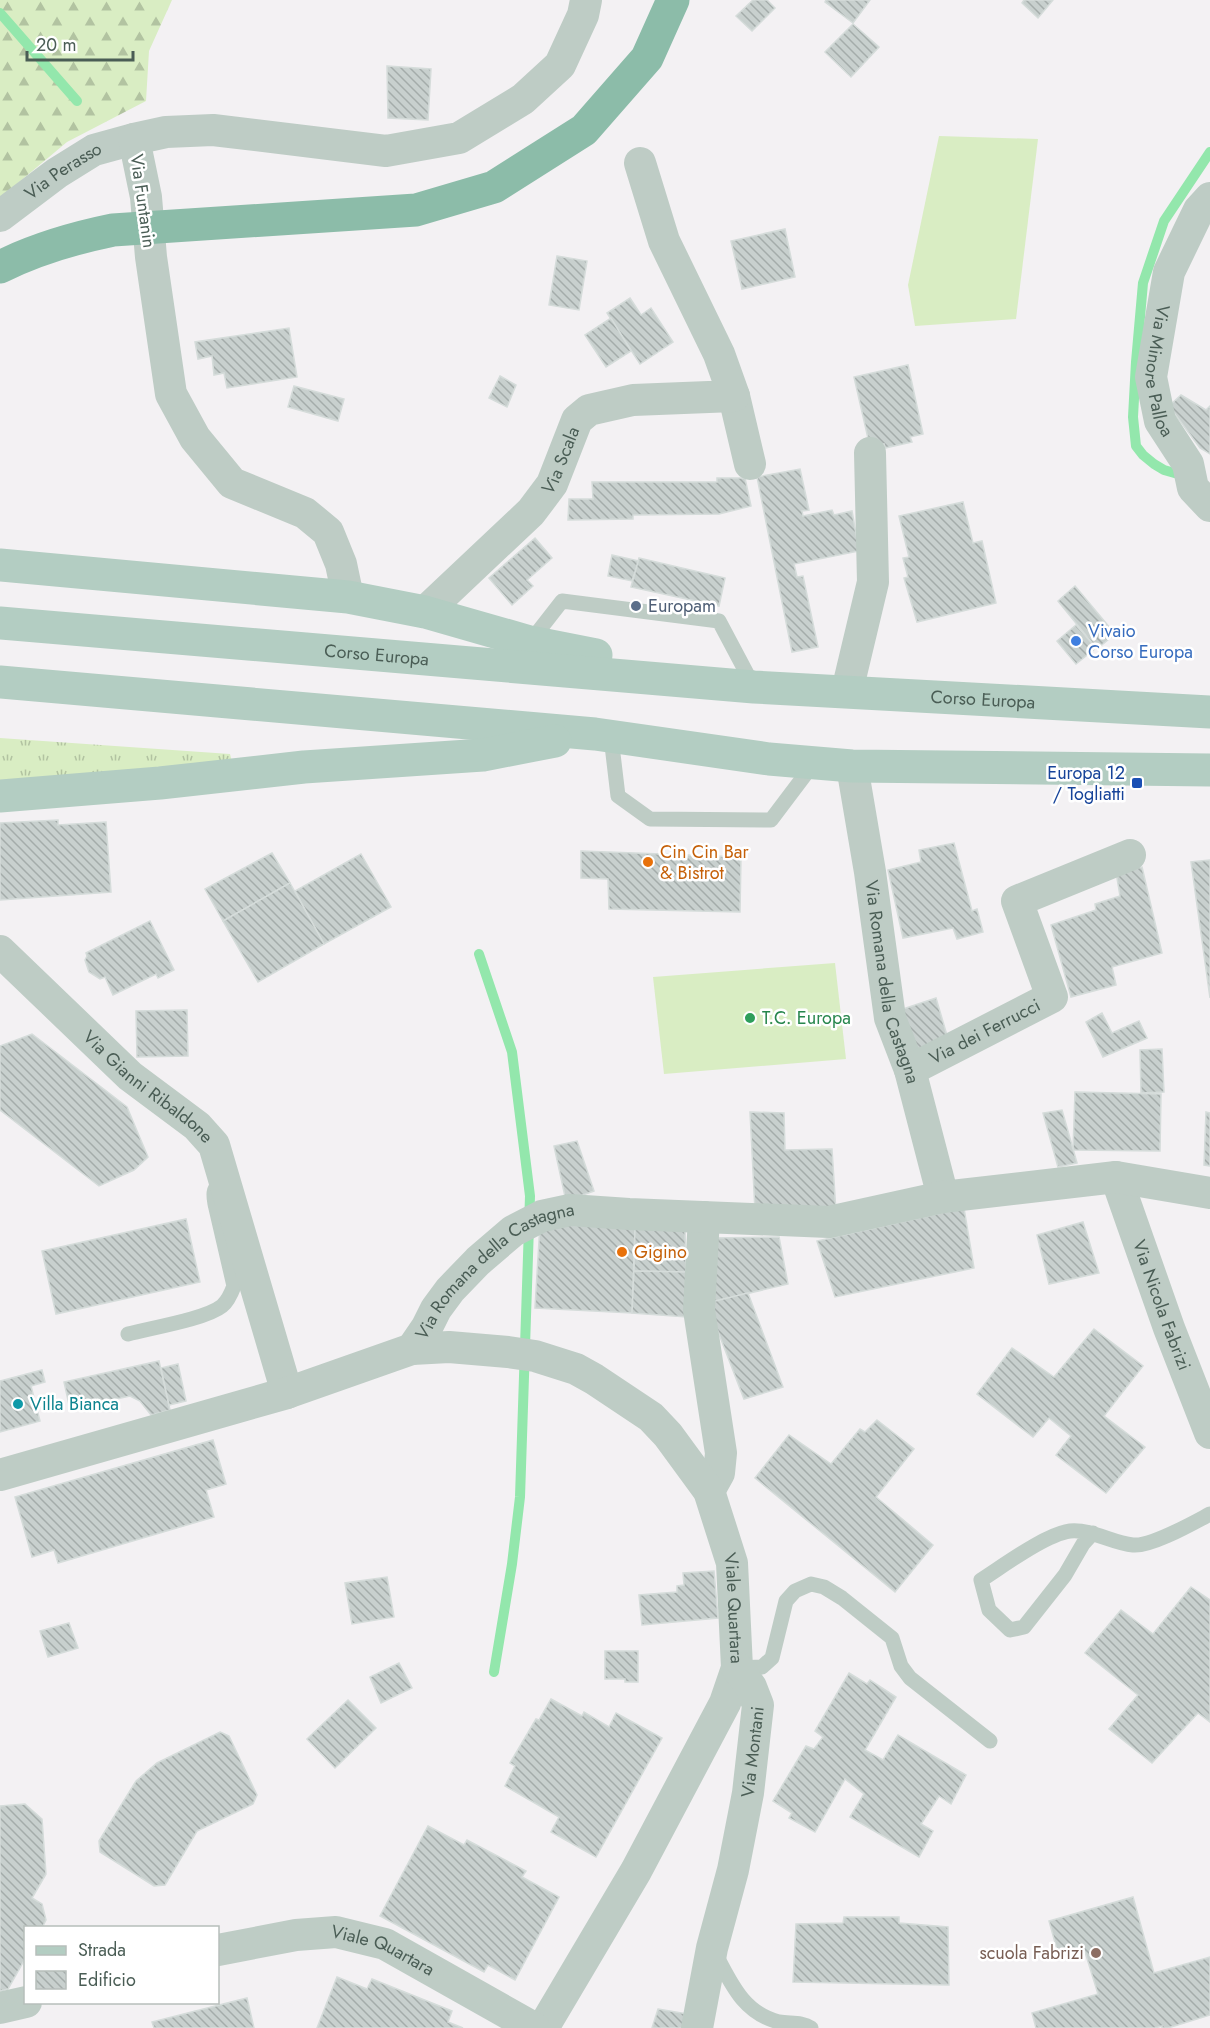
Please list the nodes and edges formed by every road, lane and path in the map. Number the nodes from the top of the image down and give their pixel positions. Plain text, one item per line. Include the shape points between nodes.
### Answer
1 (586, 0) edge
2 (673, 0) edge
3 (134, 139) junction
4 (640, 163) dead end
5 (1210, 198) edge
6 (0, 216) edge
7 (0, 267) edge
8 (734, 396) junction
9 (870, 453) dead end
10 (750, 464) dead end
11 (1197, 486) edge
12 (0, 565) edge
13 (348, 597) junction
14 (425, 612) junction
15 (0, 623) edge
16 (530, 642) junction
17 (0, 682) edge
18 (754, 687) junction
19 (847, 692) junction
20 (1210, 712) edge
21 (603, 735) junction
22 (814, 762) junction
23 (852, 766) junction
24 (1210, 770) edge
25 (0, 796) edge
26 (1130, 855) dead end
27 (0, 951) edge
28 (909, 1070) junction
29 (1116, 1177) junction
30 (227, 1191) junction
31 (1210, 1193) edge
32 (943, 1197) junction
33 (704, 1217) junction
34 (128, 1334) dead end
35 (412, 1349) junction
36 (287, 1392) junction
37 (1210, 1433) edge
38 (0, 1475) edge
39 (709, 1491) junction
40 (1210, 1514) edge
41 (1093, 1533) junction
42 (737, 1668) junction
43 (990, 1741) dead end
44 (712, 1948) junction
45 (219, 1950) edge
46 (24, 2002) edge
47 (0, 2008) edge
48 (534, 2028) edge
49 (543, 2028) edge
50 (697, 2028) edge
51 (811, 2028) edge

1 - 3 street, Via Funtanin via 560,65 523,99 459,138 386,151 213,130 166,132
2 - 7 highway via 647,58 584,130 494,187 416,210 113,230 73,238
3 - 6 street, Via Perasso via 94,150
3 - 13 street, Via Funtanin via 146,197 171,393 195,438 232,483 305,513 328,532 341,564
4 - 8 street via 664,241 719,354
5 - 11 street, Via Minore Palloa via 1199,210 1169,272 1151,377 1160,421
8 - 10 street
8 - 14 street, Via Scala via 633,400 589,410 577,420 552,484 531,512
9 - 19 street via 873,582
12 - 13 main road
13 - 14 main road
14 - 16 main road
15 - 18 main road, Corso Europa
16 - 18 main road
16 - 18 lane via 562,601 719,621
17 - 21 main road
18 - 19 main road, Corso Europa
19 - 20 main road, Corso Europa
21 - 22 main road
21 - 22 lane via 618,796 650,819 771,820
21 - 25 main road via 483,755 304,767
22 - 23 main road
23 - 24 main road
23 - 28 street, Via Romana della Castagna via 890,1018
26 - 28 street, Via dei Ferrucci via 1017,901 1052,997
27 - 30 street, Via Gianni Ribaldone via 130,1076 208,1137 214,1145
28 - 32 street, Via Romana della Castagna
29 - 31 street, Via Romana della Castagna
29 - 32 street, Via Romana della Castagna
29 - 37 street, Via Nicola Fabrizi
30 - 34 lane via 215,1187 213,1193 234,1286 231,1295 224,1305 208,1314
30 - 36 street, Via Gianni Ribaldone
32 - 33 street, Via Romana della Castagna via 830,1222
33 - 35 street, Via Romana della Castagna via 570,1209 542,1216 513,1231 450,1290
33 - 39 street via 699,1310 721,1453 719,1473
35 - 36 street, Via Romana della Castagna
35 - 39 street, Viale Quartara via 449,1347 522,1354 576,1369 651,1417
36 - 38 street, Via Romana della Castagna
39 - 42 street, Viale Quartara via 732,1563
40 - 41 lane via 1158,1540 1135,1546
41 - 41 lane via 1070,1531 1037,1544 981,1580 989,1610 1010,1630 1024,1627
42 - 43 lane via 762,1667 772,1658 786,1601 795,1591 811,1584 824,1587 892,1638 901,1666 910,1678
42 - 44 street, Via Montani via 758,1705 748,1793
42 - 49 street, Viale Quartara via 725,1703 636,1871
44 - 50 street, Via Montani
44 - 51 lane via 733,1988 754,2012
45 - 48 street, Viale Quartara via 296,1935 336,1932 385,1944
46 - 47 street

